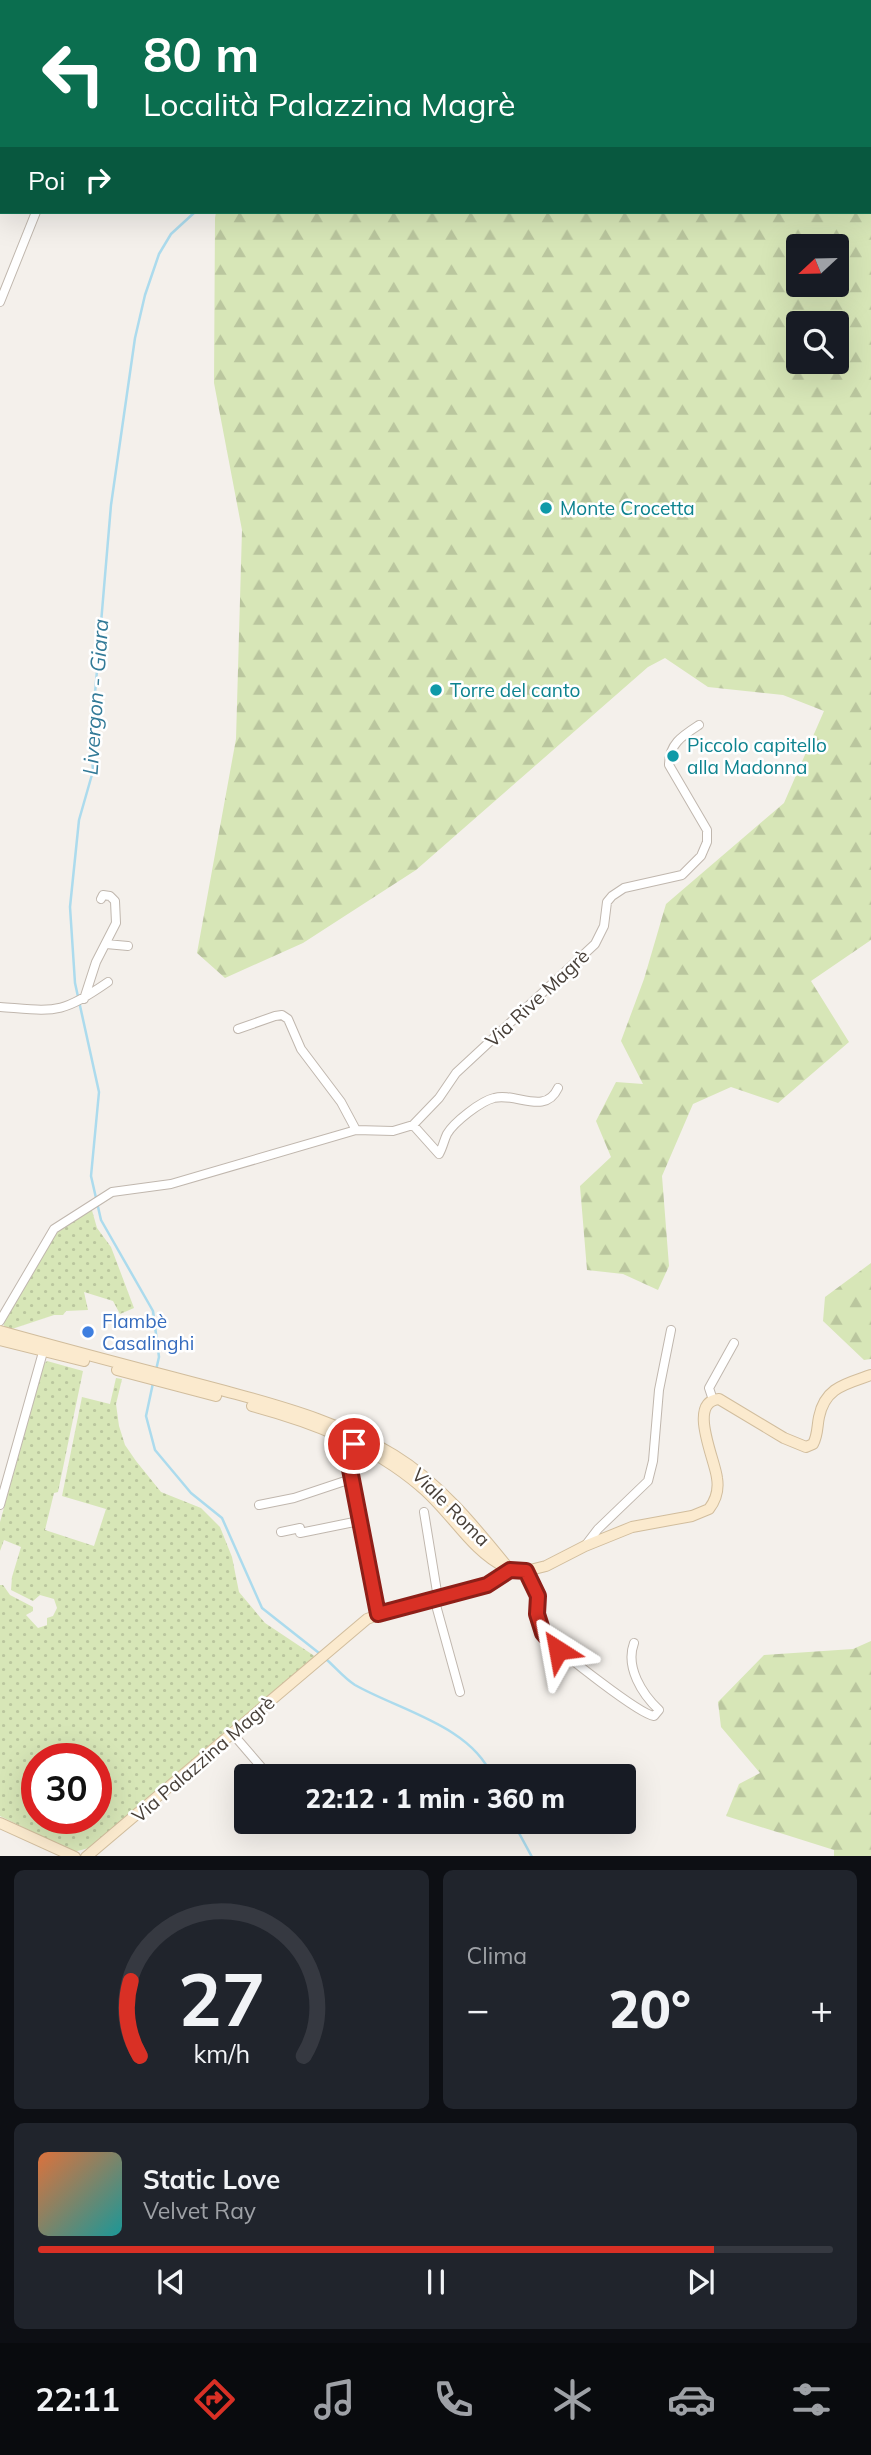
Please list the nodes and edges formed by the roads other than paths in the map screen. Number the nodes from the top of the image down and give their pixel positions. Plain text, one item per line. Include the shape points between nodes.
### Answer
1 (35, 214) edge
2 (0, 302) edge
3 (699, 725) dead end
4 (101, 899) dead end
5 (106, 944) junction
6 (128, 946) dead end
7 (107, 982) dead end
8 (83, 999) junction
9 (0, 1007) edge
10 (238, 1029) dead end
11 (558, 1088) dead end
12 (413, 1125) junction
13 (356, 1130) junction
14 (0, 1321) edge
15 (671, 1330) dead end
16 (0, 1331) edge
17 (0, 1340) edge
18 (734, 1343) dead end
19 (44, 1348) junction
20 (871, 1375) edge
21 (212, 1391) junction
22 (713, 1400) junction
23 (354, 1444) junction
24 (351, 1479) junction
25 (0, 1505) edge
26 (259, 1505) dead end
27 (424, 1512) dead end
28 (359, 1521) junction
29 (281, 1532) dead end
30 (585, 1546) junction
31 (510, 1570) junction
32 (526, 1571) junction
33 (436, 1598) junction
34 (378, 1614) junction
35 (634, 1643) dead end
36 (460, 1692) dead end
37 (232, 1733) junction
38 (259, 1764) edge
39 (0, 1823) edge
40 (92, 1855) edge
41 (73, 1856) edge

1 - 2 street
3 - 12 street, Via Rive Magrè via 679,738 669,765 707,830 701,856 682,875 618,890 607,902 604,926 595,944 456,1073
4 - 5 street via 110,896 117,906 116,923
5 - 6 street
5 - 8 street
7 - 8 street
8 - 9 street via 67,1008 39,1011
10 - 13 street via 275,1016 288,1019 301,1049
11 - 12 street via 544,1101 495,1097 483,1102 447,1134 439,1154
12 - 13 street via 393,1131
13 - 14 street via 194,1178 112,1192 54,1229
15 - 30 street via 648,1481
16 - 19 main road, Viale Roma
17 - 19 main road, Viale Roma
18 - 22 street via 709,1388
19 - 21 main road, Viale Roma
19 - 25 street
20 - 22 main road via 832,1390 821,1408 816,1438 806,1447 732,1405
21 - 23 main road, Viale Roma via 293,1417
21 - 31 main road, Viale Roma via 288,1408 395,1455 470,1521
22 - 30 main road via 704,1408 703,1420 718,1480 709,1510 632,1527
23 - 24 street via 348,1459
23 - 31 main road, Viale Roma via 420,1486 488,1559
24 - 26 street
24 - 28 street
27 - 33 street
28 - 29 street via 300,1533 300,1528
28 - 34 street
30 - 32 main road
31 - 32 main road
31 - 33 main road, Via Palazzina Magrè via 487,1585
32 - 35 street via 538,1596 539,1623 548,1640 625,1700 654,1716 659,1710 634,1672
33 - 34 main road, Via Palazzina Magrè
33 - 36 street
34 - 37 main road, Via Palazzina Magrè via 357,1626
37 - 38 street
37 - 40 main road, Via Palazzina Magrè
39 - 41 main road

